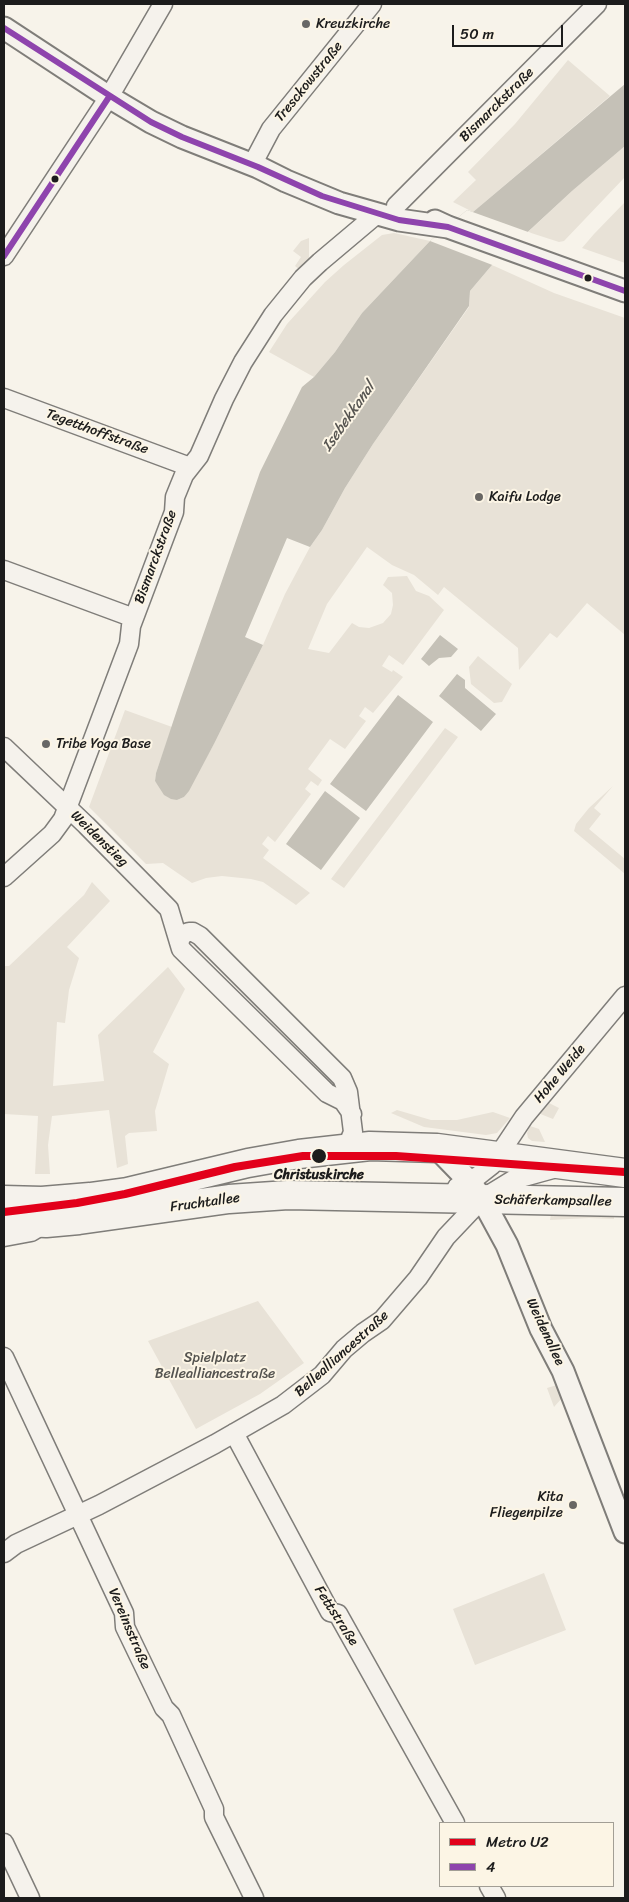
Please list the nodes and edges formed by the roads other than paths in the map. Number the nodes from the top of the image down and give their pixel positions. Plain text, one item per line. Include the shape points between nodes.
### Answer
1 (163, 4) edge
2 (372, 4) edge
3 (597, 4) edge
4 (4, 28) edge
5 (109, 97) junction
6 (255, 166) junction
7 (386, 210) junction
8 (4, 256) edge
9 (625, 290) edge
10 (4, 398) edge
11 (190, 467) junction
12 (4, 570) edge
13 (134, 618) junction
14 (4, 747) edge
15 (67, 808) junction
16 (4, 877) edge
17 (625, 996) edge
18 (438, 1148) junction
19 (341, 1149) junction
20 (499, 1155) junction
21 (568, 1165) junction
22 (625, 1173) edge
23 (475, 1190) junction
24 (4, 1200) edge
25 (625, 1202) edge
26 (4, 1221) edge
27 (46, 1222) junction
28 (4, 1237) edge
29 (4, 1357) edge
30 (234, 1433) junction
31 (77, 1515) junction
32 (625, 1532) edge
33 (4, 1553) edge
34 (454, 1822) edge
35 (4, 1844) edge
36 (490, 1887) edge
37 (30, 1898) edge
38 (254, 1898) edge
39 (496, 1898) edge

1 - 5 street
2 - 6 street, Tresckowstraße via 271,129
3 - 7 street, Bismarckstraße
4 - 5 street
5 - 6 street via 182,137
5 - 8 street
6 - 7 street via 322,196
7 - 9 street via 429,218
7 - 11 street, Bismarckstraße via 320,262 278,308 243,362 199,456
10 - 11 street, Tegetthoffstraße
11 - 13 street, Bismarckstraße via 178,490 174,512
12 - 13 street
13 - 15 street, Bismarckstraße via 129,644
14 - 15 street, Weidenstieg
15 - 16 street, Bismarckstraße via 52,834
15 - 19 street, Weidenstieg via 169,909 182,949 327,1093 343,1101 352,1114 352,1135
17 - 20 street, Hohe Weide via 524,1117
18 - 19 main road, Fruchtallee
18 - 20 main road, Fruchtallee
18 - 23 street, Weidenallee
19 - 24 main road, Fruchtallee via 248,1162 127,1192 42,1201
20 - 21 main road
20 - 23 street
21 - 22 main road
21 - 23 street, Bellealliancestraße
23 - 25 main road, Schäferkampsallee
23 - 27 main road, Fruchtallee via 406,1197 330,1194 252,1196 108,1217
23 - 30 street, Bellealliancestraße via 418,1278 382,1320 344,1349 308,1387
23 - 32 street, Weidenallee via 507,1245 541,1329 563,1372
26 - 27 main road, Fruchtallee
27 - 28 street via 31,1232
29 - 31 street, Vereinsstraße
30 - 31 street, Bellealliancestraße
30 - 34 street, Fettstraße via 330,1612 338,1614
31 - 33 street, Bellealliancestraße
31 - 38 street, Vereinsstraße via 124,1613 125,1627 164,1708 171,1715 214,1809 214,1817
35 - 37 street
36 - 39 street

